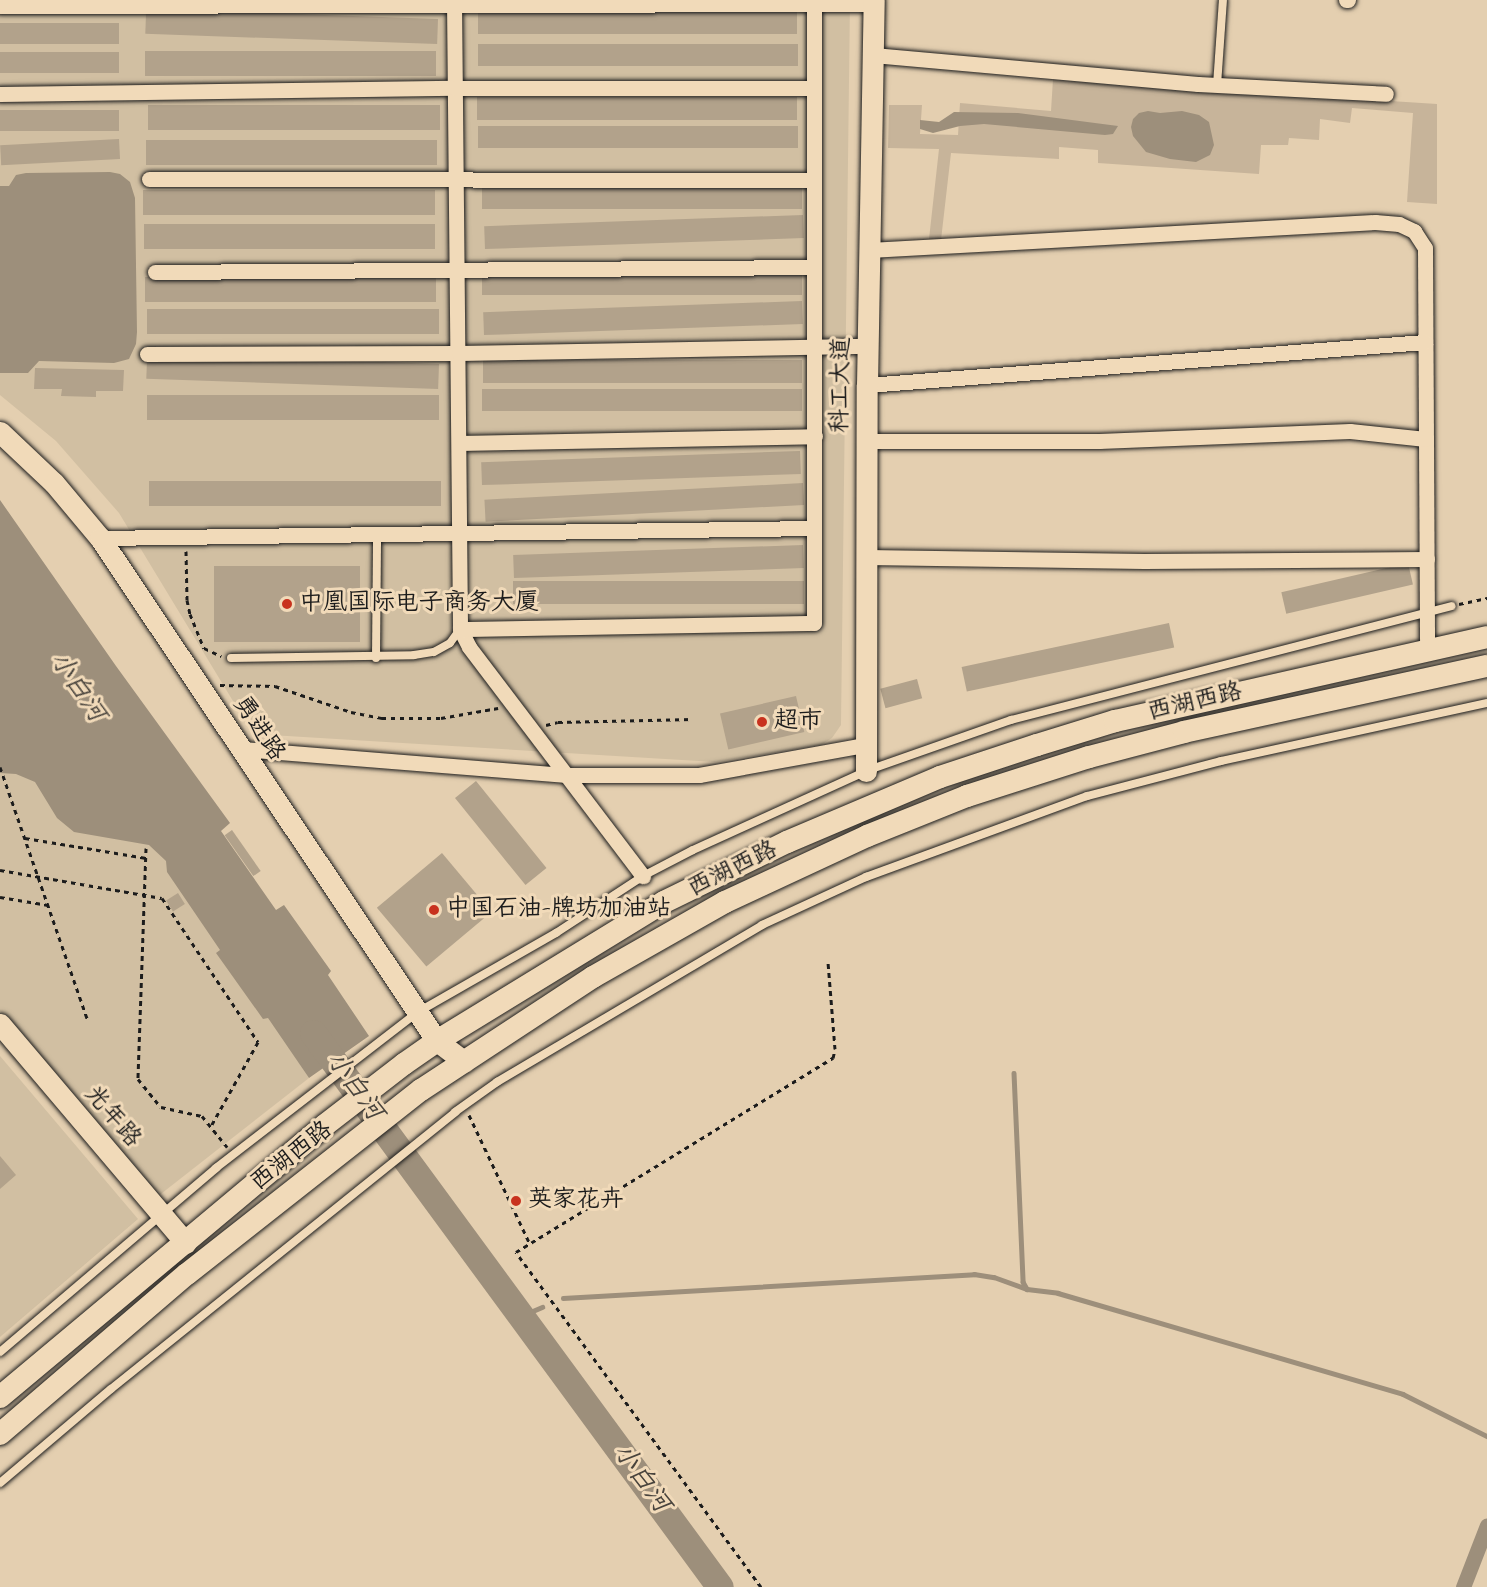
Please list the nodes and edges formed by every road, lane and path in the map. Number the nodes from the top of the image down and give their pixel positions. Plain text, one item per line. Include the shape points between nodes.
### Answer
1 (1223, 0) edge
2 (813, 2) edge
3 (874, 2) edge
4 (131, 3) edge
5 (454, 3) edge
6 (0, 6) edge
7 (873, 55) junction
8 (1217, 85) junction
9 (455, 88) junction
10 (813, 88) junction
11 (0, 94) edge
12 (1386, 94) dead end
13 (149, 179) dead end
14 (457, 180) junction
15 (814, 180) junction
16 (869, 250) junction
17 (814, 267) junction
18 (458, 271) junction
19 (155, 272) dead end
20 (1425, 342) junction
21 (868, 346) junction
22 (814, 348) junction
23 (459, 352) junction
24 (147, 354) dead end
25 (867, 385) junction
26 (0, 432) edge
27 (814, 436) junction
28 (1426, 439) junction
29 (866, 441) junction
30 (459, 443) junction
31 (814, 528) junction
32 (460, 533) junction
33 (377, 534) junction
34 (186, 537) junction
35 (100, 538) junction
36 (866, 558) junction
37 (1427, 559) junction
38 (1487, 598) edge
39 (1451, 606) joint
40 (1427, 611) junction
41 (460, 629) junction
42 (1487, 637) edge
43 (1427, 650) junction
44 (375, 657) junction
45 (231, 658) joint
46 (1487, 666) edge
47 (200, 687) junction
48 (1487, 703) edge
49 (513, 704) junction
50 (693, 719) dead end
51 (534, 731) junction
52 (859, 746) dead end
53 (242, 749) junction
54 (0, 767) edge
55 (866, 771) junction
56 (567, 775) junction
57 (25, 838) junction
58 (146, 848) dead end
59 (146, 858) junction
60 (0, 870) edge
61 (38, 876) junction
62 (643, 876) junction
63 (145, 895) junction
64 (0, 897) edge
65 (48, 905) junction
66 (828, 962) dead end
67 (418, 1012) junction
68 (87, 1018) dead end
69 (0, 1024) edge
70 (437, 1041) junction
71 (464, 1061) junction
72 (464, 1105) junction
73 (211, 1126) junction
74 (233, 1155) junction
75 (162, 1215) junction
76 (186, 1243) junction
77 (530, 1244) junction
78 (0, 1352) edge
79 (5, 1390) edge
80 (0, 1434) edge
81 (0, 1484) edge
82 (761, 1587) edge

1 - 8 lane
2 - 3 street
2 - 5 street
2 - 10 street
3 - 7 street, 科工大道
4 - 5 street
4 - 6 street
5 - 9 street
7 - 8 street
7 - 16 street, 科工大道
8 - 12 street
9 - 10 street
9 - 11 street
9 - 14 street
10 - 15 street
13 - 14 street
14 - 15 street
14 - 18 street
15 - 17 street
16 - 20 street via 1375,222 1399,224 1414,231 1425,248
16 - 21 street, 科工大道
17 - 18 street
17 - 22 street
18 - 19 street
18 - 23 street
20 - 25 street
20 - 28 street
21 - 22 street
21 - 25 street, 科工大道
22 - 23 street
22 - 27 street
23 - 24 street
23 - 30 street
25 - 29 street, 科工大道
26 - 35 street, 勇进路 via 54,483
27 - 30 street
27 - 31 street
28 - 29 street via 1350,431 1099,441
28 - 37 street
29 - 36 street, 科工大道
30 - 32 street
31 - 32 street
31 - 41 street via 814,623
32 - 33 street
32 - 41 street
33 - 34 street
33 - 44 lane
34 - 35 street
34 - 45 path via 187,600 199,640 212,653
35 - 47 street, 勇进路
36 - 37 street
36 - 55 street, 科工大道
37 - 40 street
38 - 39 path
39 - 40 lane
40 - 43 street
40 - 55 lane via 1011,720
41 - 44 lane via 450,643 434,652
41 - 49 street via 469,647
42 - 43 main road, 西湖西路
43 - 70 main road, 西湖西路 via 1114,721 940,777 787,842 664,902
44 - 45 lane
46 - 71 main road, 西湖西路 via 1184,732 967,796 867,836 725,902 593,977
47 - 49 path via 275,686 351,712 407,719 441,718
47 - 53 street, 勇进路
48 - 72 lane via 1221,760 1087,796 866,877 732,941
49 - 51 street
50 - 51 path via 558,722
51 - 56 street
52 - 56 street via 699,775
53 - 56 street
53 - 67 street, 勇进路
54 - 57 path
55 - 62 lane
56 - 62 street
57 - 59 path
57 - 61 path
58 - 59 path
59 - 63 path
60 - 61 path
61 - 63 path
61 - 65 path
62 - 67 lane via 556,933
63 - 73 path via 138,1079 161,1107 202,1116
63 - 73 path via 162,898 258,1042
64 - 65 path
65 - 68 path
66 - 77 path via 833,1058
67 - 70 street, 勇进路
67 - 74 lane
69 - 75 street, 光年路
70 - 71 street, 勇进路
70 - 76 main road, 西湖西路 via 325,1125
71 - 80 main road, 西湖西路 via 421,1089 187,1274
72 - 77 path
72 - 81 lane via 111,1389
73 - 74 path
74 - 75 lane
75 - 76 street, 光年路
75 - 78 lane
76 - 79 main road, 西湖西路
77 - 82 path via 516,1252

